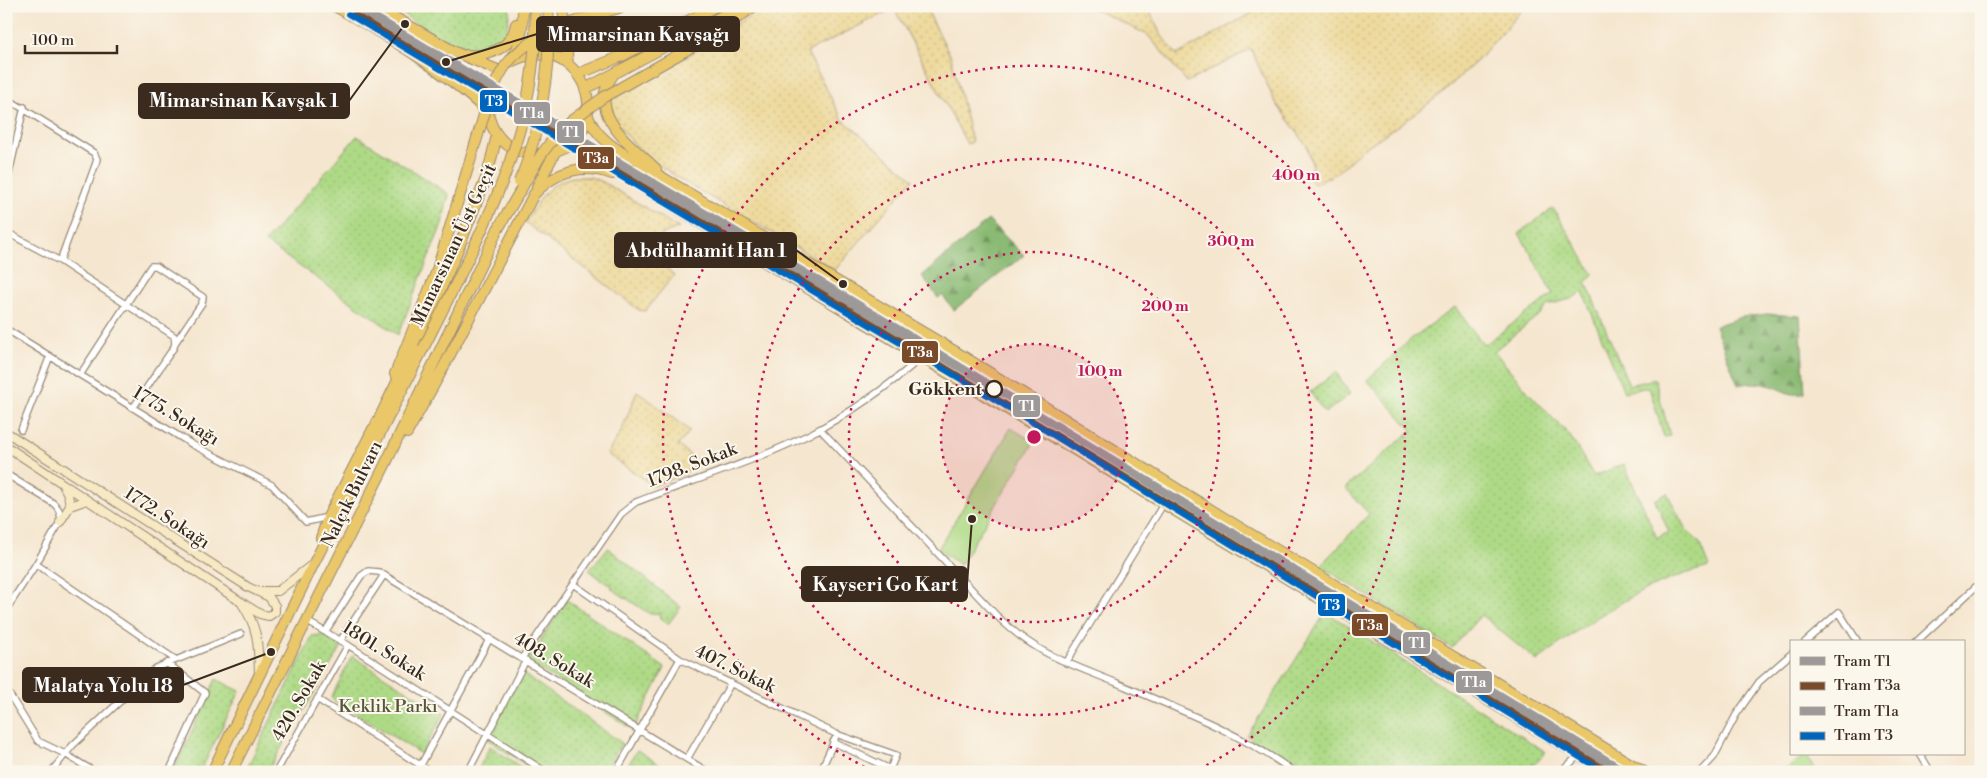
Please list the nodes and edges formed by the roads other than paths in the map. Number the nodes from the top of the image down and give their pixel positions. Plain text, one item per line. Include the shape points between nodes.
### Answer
1 (335, 6) edge
2 (375, 6) edge
3 (521, 6) edge
4 (535, 6) edge
5 (548, 6) edge
6 (563, 6) edge
7 (625, 6) edge
8 (716, 6) edge
9 (741, 6) edge
10 (754, 6) edge
11 (455, 52) junction
12 (568, 65) junction
13 (504, 68) junction
14 (578, 74) junction
15 (615, 74) junction
16 (585, 89) junction
17 (6, 98) edge
18 (24, 107) junction
19 (488, 112) junction
20 (587, 114) junction
21 (497, 135) junction
22 (570, 144) junction
23 (555, 152) junction
24 (664, 177) junction
25 (6, 186) edge
26 (648, 191) junction
27 (532, 197) junction
28 (498, 229) junction
29 (6, 232) edge
30 (60, 261) junction
31 (125, 304) junction
32 (6, 329) edge
33 (175, 343) junction
34 (424, 349) joint
35 (50, 356) junction
36 (922, 356) junction
37 (80, 375) junction
38 (133, 408) junction
39 (820, 428) junction
40 (21, 430) dead end
41 (6, 432) edge
42 (371, 434) junction
43 (6, 446) edge
44 (385, 465) junction
45 (6, 474) edge
46 (62, 483) junction
47 (87, 500) junction
48 (1164, 504) junction
49 (70, 506) junction
50 (328, 517) junction
51 (60, 522) junction
52 (314, 563) junction
53 (36, 564) junction
54 (384, 575) junction
55 (1981, 582) edge
56 (574, 584) junction
57 (256, 592) junction
58 (241, 602) junction
59 (6, 610) edge
60 (308, 622) junction
61 (325, 632) junction
62 (241, 634) dead end
63 (490, 638) junction
64 (1807, 640) edge
65 (1857, 640) edge
66 (1918, 640) edge
67 (340, 641) junction
68 (348, 645) junction
69 (1790, 655) edge
70 (524, 659) junction
71 (680, 659) junction
72 (176, 660) junction
73 (167, 663) junction
74 (1066, 663) junction
75 (259, 677) junction
76 (731, 684) junction
77 (6, 688) edge
78 (317, 699) junction
79 (450, 710) junction
80 (641, 730) junction
81 (488, 734) junction
82 (836, 734) junction
83 (833, 742) junction
84 (65, 754) junction
85 (1579, 755) junction
86 (1921, 756) edge
87 (687, 759) junction
88 (421, 765) junction
89 (277, 771) edge
90 (51, 772) edge
91 (95, 772) edge
92 (169, 772) edge
93 (212, 772) edge
94 (231, 772) edge
95 (417, 772) edge
96 (432, 772) edge
97 (468, 772) edge
98 (546, 772) edge
99 (616, 772) edge
100 (708, 772) edge
101 (820, 772) edge
102 (1294, 772) edge
103 (1561, 772) edge
104 (1606, 772) edge
105 (1644, 772) edge
106 (1700, 772) edge
107 (1931, 772) edge

1 - 19 highway via 435,67
2 - 11 highway
3 - 11 highway via 514,34 506,44 485,55
3 - 13 highway via 523,23 516,52
4 - 34 highway, Mimarsinan Üst Geçit, bridge via 528,99 512,160 496,202
5 - 28 highway, Mimarsinan Üst Geçit, bridge via 548,52 539,117 529,159
6 - 12 highway
7 - 42 highway, bridge via 551,30 523,47 505,66 491,92 478,129 436,273
8 - 14 highway via 622,56
9 - 15 highway
10 - 28 highway, bridge via 720,31 604,97 567,125 541,155
11 - 13 highway
12 - 13 highway via 554,57 538,54 522,57
12 - 14 highway
13 - 19 highway via 489,90
14 - 16 highway
15 - 16 highway
15 - 24 highway via 605,92 606,114 616,129
16 - 20 highway
17 - 18 street
18 - 25 street
18 - 30 street via 96,157
19 - 21 highway
20 - 22 highway via 581,130
20 - 24 highway via 592,126 605,140
21 - 23 highway via 523,153 542,155
21 - 42 highway via 488,176 459,247 419,338
22 - 23 highway
22 - 26 highway
23 - 27 highway
24 - 105 highway
26 - 27 highway via 610,173 581,168 552,178
26 - 36 highway
27 - 44 highway via 441,372 408,432
28 - 44 highway, Nalçık Bulvarı
29 - 30 street
30 - 31 street
31 - 33 street via 173,335
31 - 33 street via 153,266 200,294 202,303
31 - 37 street
32 - 35 street, 1775. Sokağı
33 - 38 street
34 - 52 highway, Nalçık Bulvarı
35 - 37 street, 1775. Sokağı
35 - 40 street
36 - 39 street, 1798. Sokak via 877,393
36 - 48 highway
37 - 38 street, 1775. Sokağı
38 - 50 street, 1775. Sokağı via 213,456 272,485 306,522
39 - 56 street, 1798. Sokak via 774,450 632,504 621,514
39 - 74 street via 1004,624 1038,650
41 - 57 street, 1772. Sokağı
42 - 50 highway
43 - 46 street, 1772. Sokağı
44 - 60 highway, Nalçık Bulvarı
45 - 51 street via 56,505 61,515
46 - 47 street, 1772. Sokağı
46 - 49 street
47 - 49 street
47 - 58 street, 1772. Sokağı
48 - 74 street
48 - 85 highway
49 - 51 street
50 - 52 highway
51 - 53 street
52 - 57 street via 278,591
52 - 75 highway, Nalçık Bulvarı
53 - 59 street
53 - 72 street
54 - 61 street via 372,570 363,574
54 - 63 street, 408. Sokak
54 - 67 street
55 - 66 street
56 - 70 street, 1798. Sokak
56 - 71 street, 407. Sokak
57 - 58 street, 1772. Sokağı via 270,598 276,606 275,612 269,616 260,614
58 - 75 street, 1772. Sokağı via 251,617 258,638
60 - 61 street, 1801. Sokak
60 - 94 highway, Nalçık Bulvarı
61 - 67 street, 1801. Sokak
62 - 72 street
63 - 70 street, 408. Sokak
63 - 79 street
64 - 65 street via 1839,612
67 - 68 street, 1801. Sokak
68 - 78 street, 420. Sokak
68 - 79 street, 1801. Sokak
69 - 106 street via 1759,682 1736,715 1714,758
70 - 80 street, 408. Sokak
70 - 81 street, 1798. Sokak
71 - 76 street, 407. Sokak
71 - 80 street
72 - 73 street
73 - 84 street via 151,672
73 - 92 street via 205,694
74 - 102 street via 1221,729
75 - 93 highway, Nalçık Bulvarı
76 - 82 street, 407. Sokak
76 - 87 street
77 - 84 street via 38,741
78 - 88 street
78 - 89 street, 420. Sokak
79 - 81 street, 1801. Sokak
79 - 88 street
80 - 87 street, 408. Sokak
80 - 99 street
81 - 97 street, 1798. Sokak
81 - 98 street, 1801. Sokak
82 - 83 street
82 - 83 street, 407. Sokak via 896,755 890,769
83 - 101 street
84 - 90 street
84 - 91 street
85 - 103 street
85 - 104 highway
86 - 107 street
87 - 100 street, 408. Sokak
88 - 95 street
88 - 96 street

